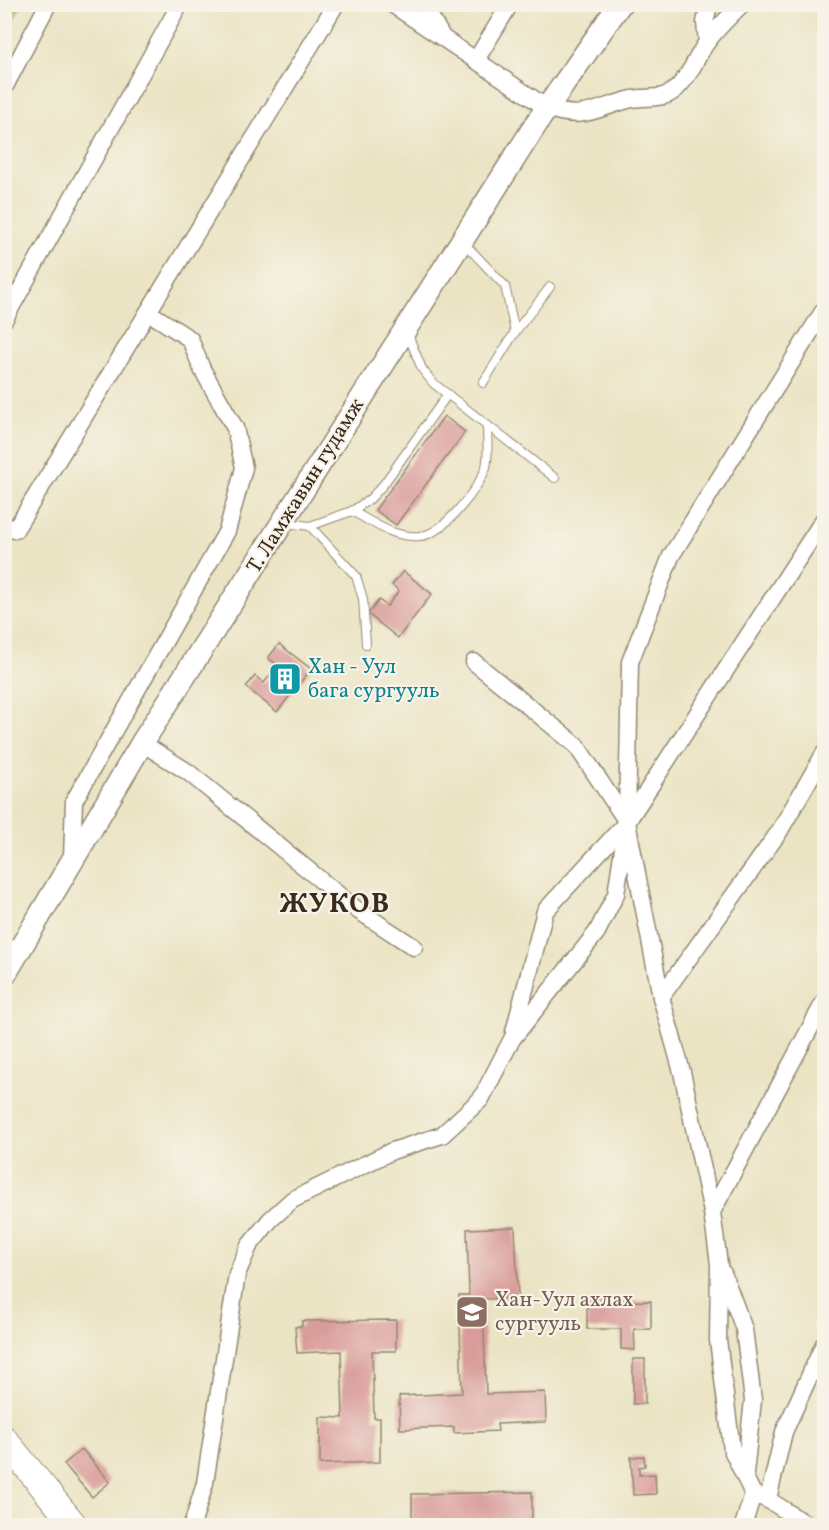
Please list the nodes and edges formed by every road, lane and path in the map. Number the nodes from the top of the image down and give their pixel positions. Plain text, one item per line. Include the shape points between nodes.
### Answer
1 (48, 4) edge
2 (180, 4) edge
3 (336, 4) edge
4 (392, 4) edge
5 (423, 4) edge
6 (510, 4) edge
7 (620, 4) edge
8 (709, 4) edge
9 (742, 4) edge
10 (443, 39) junction
11 (707, 42) junction
12 (476, 60) junction
13 (4, 88) edge
14 (547, 108) junction
15 (462, 241) junction
16 (550, 287) dead end
17 (825, 310) edge
18 (148, 312) junction
19 (4, 320) edge
20 (406, 329) junction
21 (515, 332) junction
22 (483, 383) dead end
23 (448, 394) junction
24 (487, 425) junction
25 (555, 478) dead end
26 (352, 511) junction
27 (825, 519) edge
28 (283, 522) junction
29 (4, 525) edge
30 (310, 526) junction
31 (366, 644) dead end
32 (474, 662) dead end
33 (142, 743) junction
34 (825, 754) edge
35 (627, 822) junction
36 (72, 858) junction
37 (414, 947) dead end
38 (4, 976) edge
39 (661, 997) junction
40 (825, 1002) edge
41 (512, 1039) junction
42 (712, 1212) junction
43 (719, 1264) junction
44 (825, 1344) edge
45 (4, 1439) edge
46 (745, 1473) junction
47 (760, 1497) junction
48 (802, 1524) edge
49 (75, 1526) edge
50 (192, 1526) edge
51 (743, 1526) edge

1 - 13 street
2 - 19 street
3 - 18 street
4 - 10 street
5 - 10 street
6 - 12 street
7 - 14 street, Т. Ламжавын гудамж
8 - 11 street
9 - 11 street
10 - 12 street
11 - 14 street via 691,70 670,94 633,99 590,114 563,114
12 - 14 street
14 - 15 street, Т. Ламжавын гудамж
15 - 20 street, Т. Ламжавын гудамж
15 - 21 lane via 505,286
16 - 21 lane
17 - 35 street via 671,556 654,598 630,662
18 - 29 street via 15,530
18 - 36 street via 190,339 235,428 244,468 227,531 74,801
20 - 23 lane via 422,369
20 - 28 street, Т. Ламжавын гудамж
21 - 22 lane
23 - 24 lane
23 - 26 lane via 383,485
24 - 25 lane
24 - 26 lane via 486,467 468,498 440,527 422,536 389,532
26 - 30 lane
27 - 35 street
28 - 30 lane
28 - 33 street, Т. Ламжавын гудамж
30 - 31 lane via 356,576 363,599
32 - 35 street via 576,745
33 - 36 street, Т. Ламжавын гудамж
33 - 37 street via 188,772 356,909
34 - 39 street via 779,832
35 - 39 street
35 - 41 street via 616,894 597,932
35 - 41 street via 545,911
36 - 38 street, Т. Ламжавын гудамж
39 - 42 street via 682,1072
40 - 42 street
41 - 50 street via 481,1099 442,1135 392,1151 292,1200 249,1246 237,1274 205,1483
42 - 43 street
43 - 46 street via 718,1340 732,1450
43 - 46 street via 744,1329 753,1400
44 - 47 street via 784,1432
45 - 49 main road
46 - 47 street
47 - 48 street
47 - 51 street

